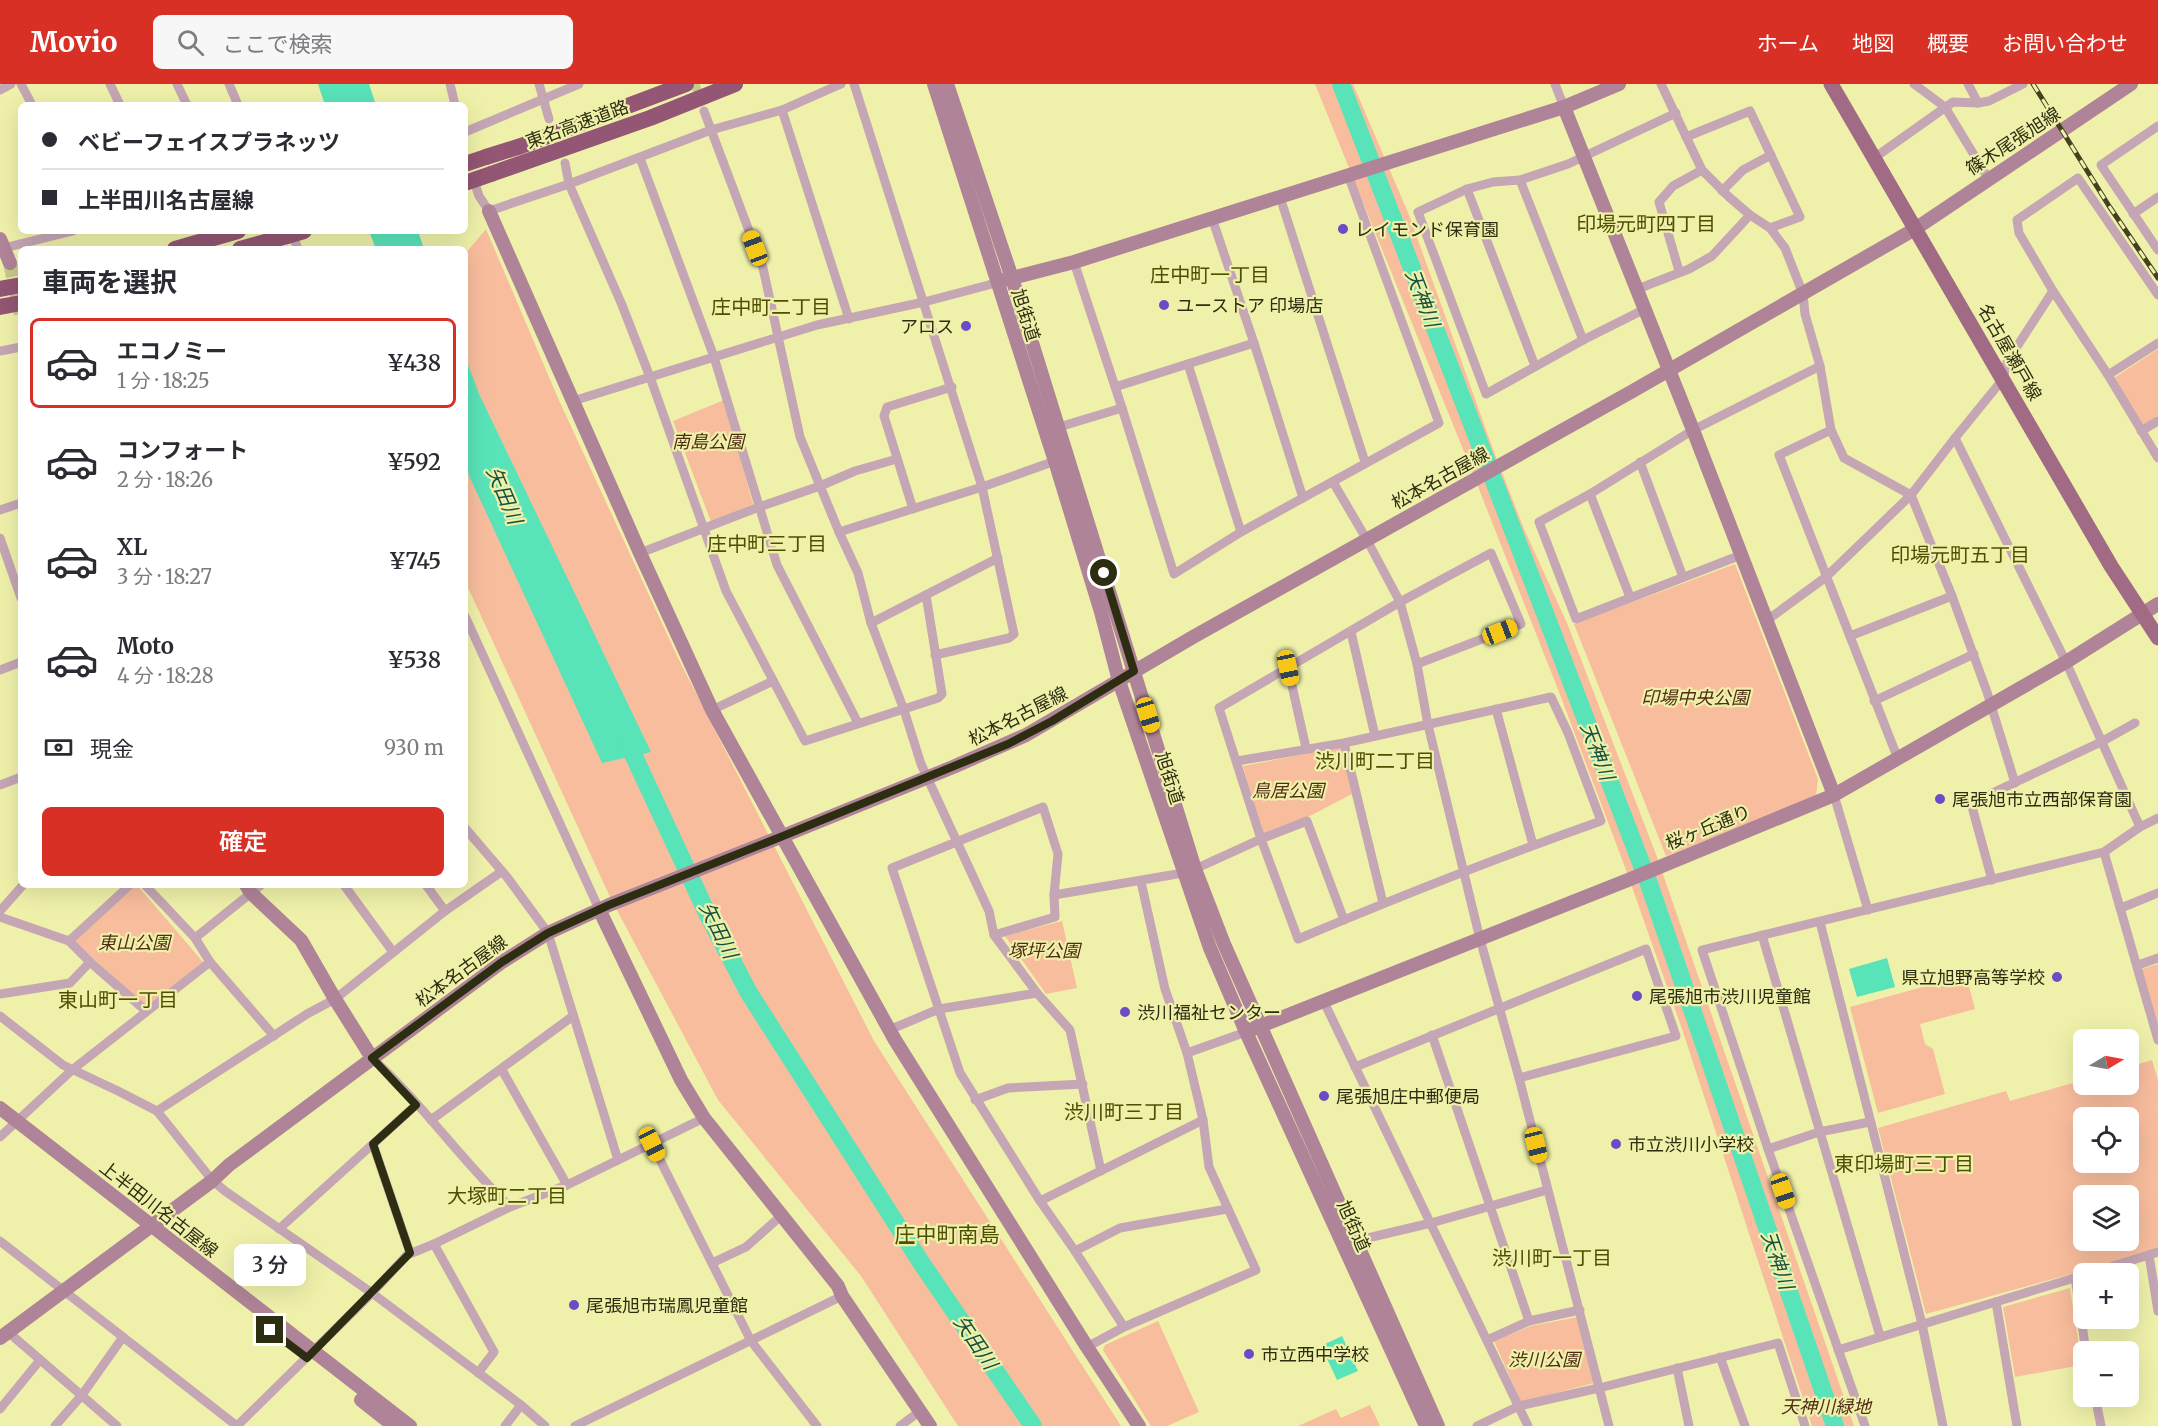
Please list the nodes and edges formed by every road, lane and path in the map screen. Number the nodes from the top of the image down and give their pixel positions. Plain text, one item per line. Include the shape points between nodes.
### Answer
1 (11, 84) edge
2 (21, 84) edge
3 (110, 84) edge
4 (177, 84) edge
5 (229, 84) edge
6 (450, 84) edge
7 (539, 84) edge
8 (579, 84) edge
9 (686, 84) edge
10 (735, 84) edge
11 (841, 84) edge
12 (854, 84) edge
13 (934, 84) edge
14 (947, 84) edge
15 (1555, 84) edge
16 (1619, 84) edge
17 (1661, 84) edge
18 (1831, 84) edge
19 (1914, 84) edge
20 (1968, 84) edge
21 (2023, 84) edge
22 (2131, 84) edge
23 (0, 90) edge
24 (543, 98) junction
25 (30, 102) edge
26 (119, 102) edge
27 (186, 102) edge
28 (237, 102) edge
29 (454, 102) edge
30 (1978, 103) junction
31 (1564, 107) junction
32 (1945, 107) junction
33 (782, 110) junction
34 (704, 111) tunnel mouth
35 (1676, 113) junction
36 (549, 119) dead end
37 (2158, 126) edge
38 (711, 130) junction
39 (468, 131) edge
40 (1686, 137) junction
41 (1771, 155) junction
42 (1583, 156) junction
43 (640, 158) junction
44 (1874, 158) junction
45 (468, 161) edge
46 (468, 163) edge
47 (565, 163) dead end
48 (1702, 170) junction
49 (1352, 174) junction
50 (1988, 178) junction
51 (1520, 180) junction
52 (468, 182) edge
53 (569, 184) junction
54 (1467, 189) junction
55 (1722, 191) junction
56 (1280, 197) junction
57 (2158, 197) edge
58 (489, 211) junction
59 (2133, 214) junction
60 (1750, 215) junction
61 (1212, 218) junction
62 (1770, 228) junction
63 (1915, 229) junction
64 (58, 234) edge
65 (228, 234) edge
66 (286, 234) edge
67 (2, 245) edge
68 (186, 246) edge
69 (249, 246) edge
70 (2158, 250) edge
71 (1074, 262) junction
72 (10, 263) tunnel mouth
73 (1679, 271) junction
74 (1012, 278) junction
75 (996, 283) junction
76 (18, 286) edge
77 (0, 289) edge
78 (1635, 290) junction
79 (2052, 291) junction
80 (1803, 294) junction
81 (2158, 295) edge
82 (924, 302) junction
83 (18, 304) edge
84 (0, 307) edge
85 (1643, 310) junction
86 (849, 320) junction
87 (779, 336) junction
88 (1583, 340) junction
89 (1254, 343) junction
90 (2158, 343) edge
91 (18, 347) edge
92 (0, 351) edge
93 (714, 357) junction
94 (1188, 364) junction
95 (1535, 366) junction
96 (1820, 366) junction
97 (1669, 369) junction
98 (2108, 375) junction
99 (650, 377) junction
100 (2003, 379) junction
101 (951, 387) junction
102 (1115, 387) junction
103 (573, 401) junction
104 (1122, 408) junction
105 (2158, 421) edge
106 (1059, 427) junction
107 (1693, 430) junction
108 (1831, 430) junction
109 (2141, 431) junction
110 (1955, 438) junction
111 (2158, 458) edge
112 (897, 459) junction
113 (1055, 461) junction
114 (1365, 462) junction
115 (1640, 462) junction
116 (1333, 482) junction
117 (820, 486) junction
118 (982, 487) junction
119 (1590, 494) junction
120 (1911, 495) junction
121 (1303, 498) junction
122 (18, 504) edge
123 (759, 507) junction
124 (913, 509) junction
125 (0, 510) edge
126 (704, 528) junction
127 (839, 532) junction
128 (1241, 532) junction
129 (0, 538) edge
130 (1367, 540) junction
131 (640, 554) junction
132 (1741, 555) junction
133 (998, 558) junction
134 (1683, 577) junction
135 (1826, 577) junction
136 (18, 589) edge
137 (926, 595) junction
138 (1953, 596) junction
139 (1630, 597) junction
140 (1400, 602) junction
141 (2158, 604) edge
142 (2142, 615) junction
143 (1766, 621) junction
144 (468, 622) edge
145 (871, 623) junction
146 (1351, 632) junction
147 (1850, 636) junction
148 (2158, 638) edge
149 (935, 654) junction
150 (1974, 654) junction
151 (2066, 662) junction
152 (18, 663) edge
153 (1417, 664) junction
154 (1288, 668) junction
155 (0, 670) edge
156 (1134, 671) junction
157 (773, 681) junction
158 (1119, 681) junction
159 (1874, 701) junction
160 (1992, 705) junction
161 (1496, 709) junction
162 (712, 710) junction
163 (904, 710) junction
164 (858, 723) junction
165 (2135, 723) dead end
166 (1428, 724) junction
167 (1375, 736) junction
168 (2101, 742) junction
169 (1344, 743) junction
170 (1306, 748) junction
171 (1898, 759) junction
172 (1237, 761) junction
173 (928, 776) junction
174 (18, 778) edge
175 (0, 783) edge
176 (2015, 783) junction
177 (1834, 795) junction
178 (2158, 818) edge
179 (2140, 827) junction
180 (468, 832) edge
181 (783, 836) junction
182 (1261, 839) junction
183 (957, 842) junction
184 (1533, 845) junction
185 (2104, 852) junction
186 (1189, 871) junction
187 (501, 872) junction
188 (1465, 872) junction
189 (1992, 880) junction
190 (1141, 882) junction
191 (20, 888) edge
192 (127, 888) edge
193 (148, 888) edge
194 (252, 888) edge
195 (346, 888) edge
196 (428, 888) edge
197 (2158, 893) edge
198 (1054, 895) junction
199 (1383, 903) junction
200 (604, 907) junction
201 (2121, 908) junction
202 (1868, 910) junction
203 (0, 911) edge
204 (445, 911) junction
205 (0, 917) edge
206 (1344, 920) junction
207 (1821, 922) junction
208 (548, 933) junction
209 (994, 935) junction
210 (1762, 935) junction
211 (195, 938) junction
212 (1480, 939) junction
213 (69, 941) junction
214 (393, 951) junction
215 (2158, 958) edge
216 (90, 962) junction
217 (210, 962) junction
218 (2138, 965) junction
219 (1037, 993) junction
220 (0, 994) edge
221 (335, 999) junction
222 (1324, 1002) junction
223 (1499, 1008) junction
224 (939, 1009) junction
225 (146, 1011) junction
226 (0, 1016) edge
227 (573, 1016) junction
228 (1261, 1026) junction
229 (889, 1030) junction
230 (1246, 1032) junction
231 (1432, 1035) junction
232 (2157, 1035) edge
233 (274, 1036) junction
234 (1187, 1053) junction
235 (372, 1058) junction
236 (1355, 1067) junction
237 (72, 1070) junction
238 (502, 1070) junction
239 (1519, 1078) junction
240 (1083, 1084) junction
241 (975, 1100) junction
242 (416, 1105) junction
243 (0, 1108) edge
244 (157, 1111) junction
245 (704, 1118) junction
246 (431, 1120) junction
247 (1203, 1120) junction
248 (9, 1122) edge
249 (1870, 1122) junction
250 (1819, 1132) junction
251 (0, 1137) edge
252 (373, 1144) junction
253 (652, 1144) junction
254 (1768, 1149) junction
255 (618, 1160) junction
256 (1101, 1171) junction
257 (212, 1180) junction
258 (567, 1185) junction
259 (1547, 1190) junction
260 (1040, 1201) junction
261 (1489, 1206) junction
262 (510, 1207) junction
263 (1227, 1209) junction
264 (782, 1215) junction
265 (1431, 1223) junction
266 (147, 1228) junction
267 (279, 1229) junction
268 (0, 1241) edge
269 (1355, 1241) junction
270 (434, 1244) junction
271 (9, 1247) junction
272 (1075, 1251) junction
273 (0, 1253) edge
274 (410, 1253) junction
275 (2154, 1254) edge
276 (712, 1263) junction
277 (2124, 1263) edge
278 (2073, 1278) edge
279 (63, 1289) junction
280 (372, 1293) junction
281 (842, 1296) junction
282 (1996, 1302) junction
283 (1580, 1310) junction
284 (2158, 1311) edge
285 (1529, 1321) junction
286 (1922, 1324) junction
287 (1124, 1327) junction
288 (4, 1335) edge
289 (123, 1336) junction
290 (1880, 1336) junction
291 (1487, 1340) junction
292 (751, 1341) junction
293 (1087, 1347) junction
294 (1838, 1350) junction
295 (310, 1354) junction
296 (1720, 1357) junction
297 (40, 1360) junction
298 (1677, 1368) junction
299 (478, 1373) junction
300 (1599, 1388) junction
301 (82, 1395) junction
302 (521, 1405) junction
303 (1519, 1407) junction
304 (2097, 1407) edge
305 (0, 1409) edge
306 (920, 1411) junction
307 (55, 1426) edge
308 (117, 1426) edge
309 (237, 1426) edge
310 (394, 1426) edge
311 (410, 1426) edge
312 (505, 1426) edge
313 (544, 1426) edge
314 (575, 1426) edge
315 (818, 1426) edge
316 (900, 1426) edge
317 (930, 1426) edge
318 (1139, 1426) edge
319 (1426, 1426) edge
320 (1438, 1426) edge
321 (1477, 1426) edge
322 (1528, 1426) edge
323 (1609, 1426) edge
324 (1689, 1426) edge
325 (1745, 1426) edge
326 (1805, 1426) edge
327 (1865, 1426) edge
328 (1942, 1426) edge
329 (2017, 1426) edge
330 (2101, 1426) edge

1 - 23 street
2 - 25 street
3 - 26 street
4 - 27 street
5 - 28 street
6 - 29 street
7 - 24 street
8 - 24 street
9 - 46 highway, 東名高速道路, bridge
10 - 52 highway, 東名高速道路, bridge
11 - 33 street
12 - 82 street
13 - 75 street, 旭街道
14 - 74 street, 旭街道
15 - 31 street
16 - 31 street
17 - 35 street
18 - 44 main road, 名古屋瀬戸線
19 - 32 street
20 - 30 street
21 - 30 street
22 - 50 street, 篠木尾張旭線
24 - 36 street
24 - 39 street
30 - 32 street via 1953,102
31 - 42 street
31 - 49 street
32 - 44 street
32 - 50 street
33 - 38 street
33 - 86 street
34 - 38 street
35 - 40 street
35 - 42 street
37 - 59 street via 2101,165
38 - 43 street
38 - 87 street via 763,268
40 - 41 street via 1750,111
40 - 48 street
41 - 55 street via 1743,170
41 - 62 street via 1800,217
42 - 51 street
42 - 78 street
43 - 53 street
43 - 93 street
44 - 63 main road, 名古屋瀬戸線
45 - 58 street via 479,196
47 - 53 street
48 - 55 street
48 - 73 street via 1673,186 1659,202
49 - 56 street
49 - 114 street via 1439,423
50 - 63 street, 篠木尾張旭線
51 - 54 street
51 - 88 street
53 - 58 street
53 - 99 street
54 - 95 street
54 - 95 street via 1418,212 1486,394
55 - 60 street
56 - 61 street
56 - 114 street
57 - 59 street
58 - 103 street
59 - 70 street
60 - 62 street
60 - 73 street via 1712,256
61 - 71 street
61 - 89 street
62 - 80 street via 1785,248
63 - 80 street, 松本名古屋線
63 - 100 main road, 名古屋瀬戸線
64 - 67 street
65 - 68 highway
66 - 69 highway
67 - 72 street
71 - 74 street
71 - 102 street
73 - 78 street
74 - 75 street
74 - 106 street, 旭街道
75 - 82 street
75 - 113 street, 旭街道
76 - 77 highway
78 - 85 street
79 - 81 street via 2019,233 2017,220 2078,178
79 - 98 street
79 - 100 street via 2007,362
80 - 96 street
80 - 97 street, 松本名古屋線
82 - 86 street
82 - 101 street
83 - 84 highway
85 - 88 street
85 - 97 street
86 - 87 street
87 - 93 street
87 - 117 street via 800,437
88 - 95 street
89 - 94 street
89 - 121 street
90 - 98 street
91 - 92 street
93 - 99 street
93 - 123 street
94 - 102 street
94 - 128 street
96 - 107 street
96 - 108 street
97 - 107 street
97 - 130 street, 松本名古屋線
98 - 109 street
99 - 103 street
99 - 126 street
100 - 110 street
100 - 142 main road, 名古屋瀬戸線
101 - 112 street via 887,407 884,416
101 - 118 street
102 - 104 street
103 - 131 street
104 - 106 street
104 - 128 street via 1174,574
105 - 109 street
106 - 156 street, 旭街道
107 - 115 street
107 - 132 street
108 - 120 street via 1844,458
108 - 135 street via 1779,455
109 - 111 street
110 - 120 street
110 - 151 street
112 - 117 street
112 - 124 street
113 - 118 street
113 - 158 street, 旭街道
114 - 116 street
115 - 119 street
115 - 134 street
116 - 121 street
116 - 130 street
117 - 123 street
117 - 127 street
118 - 124 street
118 - 133 street
119 - 139 street
119 - 139 street via 1539,522 1576,619
120 - 135 street
120 - 138 street
121 - 128 street
122 - 125 street
123 - 126 street
123 - 164 street via 777,565
124 - 127 street
126 - 131 street
126 - 157 street via 726,591
127 - 145 street via 858,573
129 - 136 street
130 - 140 street
130 - 156 street, 松本名古屋線
131 - 162 street
132 - 134 street
132 - 143 street
133 - 137 street
133 - 149 street via 1014,634
134 - 139 street
135 - 143 street
135 - 147 street
137 - 145 street
137 - 149 street
138 - 147 street
138 - 150 street
140 - 146 street
140 - 153 street
140 - 153 street via 1491,553 1521,624
141 - 142 street, 桜ヶ丘通り
142 - 148 main road, 名古屋瀬戸線
142 - 151 street, 桜ヶ丘通り
143 - 177 street
144 - 200 street
145 - 163 street
146 - 154 street
146 - 167 street
147 - 159 street
149 - 163 street via 942,694
150 - 159 street
150 - 160 street
151 - 160 street, 桜ヶ丘通り
151 - 168 street
152 - 155 street
153 - 166 street
154 - 170 street
154 - 172 street via 1219,708
156 - 158 street, 松本名古屋線
156 - 186 street, 旭街道
157 - 162 street
157 - 164 street via 805,741
158 - 173 street, 松本名古屋線 via 1026,735
158 - 186 street, 旭街道
159 - 171 street
160 - 171 street, 桜ヶ丘通り
160 - 176 street
161 - 166 street
161 - 184 street
161 - 184 street via 1551,697 1601,821
162 - 181 street
163 - 164 street
163 - 173 street
165 - 168 street
166 - 167 street
166 - 188 street
167 - 169 street
168 - 176 street
168 - 179 street
169 - 170 street
169 - 199 street
170 - 172 street
171 - 177 street, 桜ヶ丘通り
172 - 182 street
173 - 181 street, 松本名古屋線
173 - 183 street
174 - 175 street
176 - 189 street via 1971,803
177 - 202 street
177 - 212 street, 桜ヶ丘通り
178 - 179 street
179 - 185 street
180 - 187 street
181 - 200 street, 松本名古屋線
181 - 229 street
182 - 186 street
182 - 206 street via 1308,821
182 - 206 street via 1298,939
183 - 198 street via 1043,807 1058,854
183 - 209 street via 989,911
183 - 224 street via 892,868
184 - 188 street
185 - 189 street
185 - 201 street
186 - 190 street
186 - 228 street, 旭街道
186 - 230 street, 旭街道 via 1210,948
187 - 204 street
187 - 208 street
188 - 199 street
188 - 212 street
189 - 202 street
190 - 198 street
190 - 234 street via 1165,988
191 - 203 street
192 - 213 street
193 - 211 street
194 - 211 street
194 - 221 street via 301,940
195 - 214 street
196 - 204 street
197 - 201 street
198 - 209 street via 1055,917
199 - 206 street
200 - 208 street, 松本名古屋線
200 - 245 street via 681,1080
201 - 218 street
202 - 207 street
204 - 214 street
205 - 213 street
207 - 210 street
207 - 249 street
208 - 227 street
208 - 235 street, 松本名古屋線
209 - 219 street
210 - 250 street
210 - 254 street via 1702,950
211 - 217 street
212 - 222 street, 桜ヶ丘通り
212 - 223 street
213 - 216 street
214 - 221 street
215 - 218 street
216 - 220 street via 70,983
216 - 225 street
217 - 225 street
217 - 233 street
218 - 232 street
219 - 224 street
219 - 240 street via 1071,1030
221 - 233 street
221 - 235 street
222 - 228 street, 桜ヶ丘通り
222 - 236 street
223 - 231 street
223 - 239 street
223 - 239 street via 1646,949 1676,1036
224 - 229 street
224 - 241 street via 960,1073
225 - 237 street
226 - 237 street
227 - 238 street
227 - 255 street
228 - 230 street, 桜ヶ丘通り
228 - 269 street, 旭街道
229 - 293 street
230 - 234 street
230 - 319 street, 旭街道
231 - 236 street
231 - 261 street
233 - 244 street
234 - 247 street
235 - 242 street
235 - 257 street, 松本名古屋線
236 - 265 street
237 - 244 street
237 - 248 street
238 - 246 street
238 - 258 street
239 - 259 street
240 - 241 street via 1008,1088
240 - 256 street
241 - 260 street
242 - 246 street
242 - 252 street
243 - 248 street, 上半田川名古屋線
244 - 257 street
245 - 253 street
245 - 264 street
246 - 262 street
247 - 256 street
247 - 263 street via 1209,1167
248 - 251 street
248 - 266 street, 上半田川名古屋線
249 - 250 street
249 - 286 street
250 - 254 street
250 - 290 street
252 - 267 street
252 - 274 street
253 - 255 street
253 - 276 street
254 - 294 street
255 - 258 street
256 - 260 street
257 - 266 street, 松本名古屋線
257 - 267 street
258 - 262 street
259 - 261 street
259 - 283 street
260 - 272 street
261 - 265 street
261 - 285 street
262 - 270 street
263 - 272 street via 1120,1228
263 - 287 street via 1256,1270
264 - 276 street via 746,1247
264 - 281 street
265 - 269 street
265 - 291 street
266 - 279 street, 松本名古屋線
266 - 295 street, 上半田川名古屋線
267 - 280 street
268 - 271 street
269 - 320 street, 旭街道
270 - 274 street
270 - 299 street via 494,1352
271 - 273 street
271 - 279 street
272 - 287 street
274 - 280 street
275 - 277 street
275 - 284 street
276 - 292 street
278 - 282 street
279 - 288 street, 松本名古屋線
279 - 289 street
280 - 295 street
280 - 299 street
281 - 292 street
281 - 306 street
282 - 286 street
282 - 329 street
283 - 285 street
283 - 300 street
285 - 291 street
286 - 290 street
286 - 328 street
287 - 293 street
288 - 297 street
289 - 301 street
289 - 309 street
290 - 294 street
291 - 303 street
292 - 314 street
292 - 315 street
293 - 318 street
294 - 327 street
295 - 309 street
295 - 310 street, 上半田川名古屋線
295 - 311 street, 上半田川名古屋線
296 - 298 street
296 - 325 street
296 - 326 street via 1778,1343
297 - 301 street
297 - 305 street
298 - 300 street
298 - 324 street
299 - 302 street
300 - 303 street
300 - 323 street
301 - 307 street
301 - 308 street
302 - 312 street
302 - 313 street
303 - 321 street
303 - 322 street
304 - 330 street
306 - 316 street
306 - 317 street

